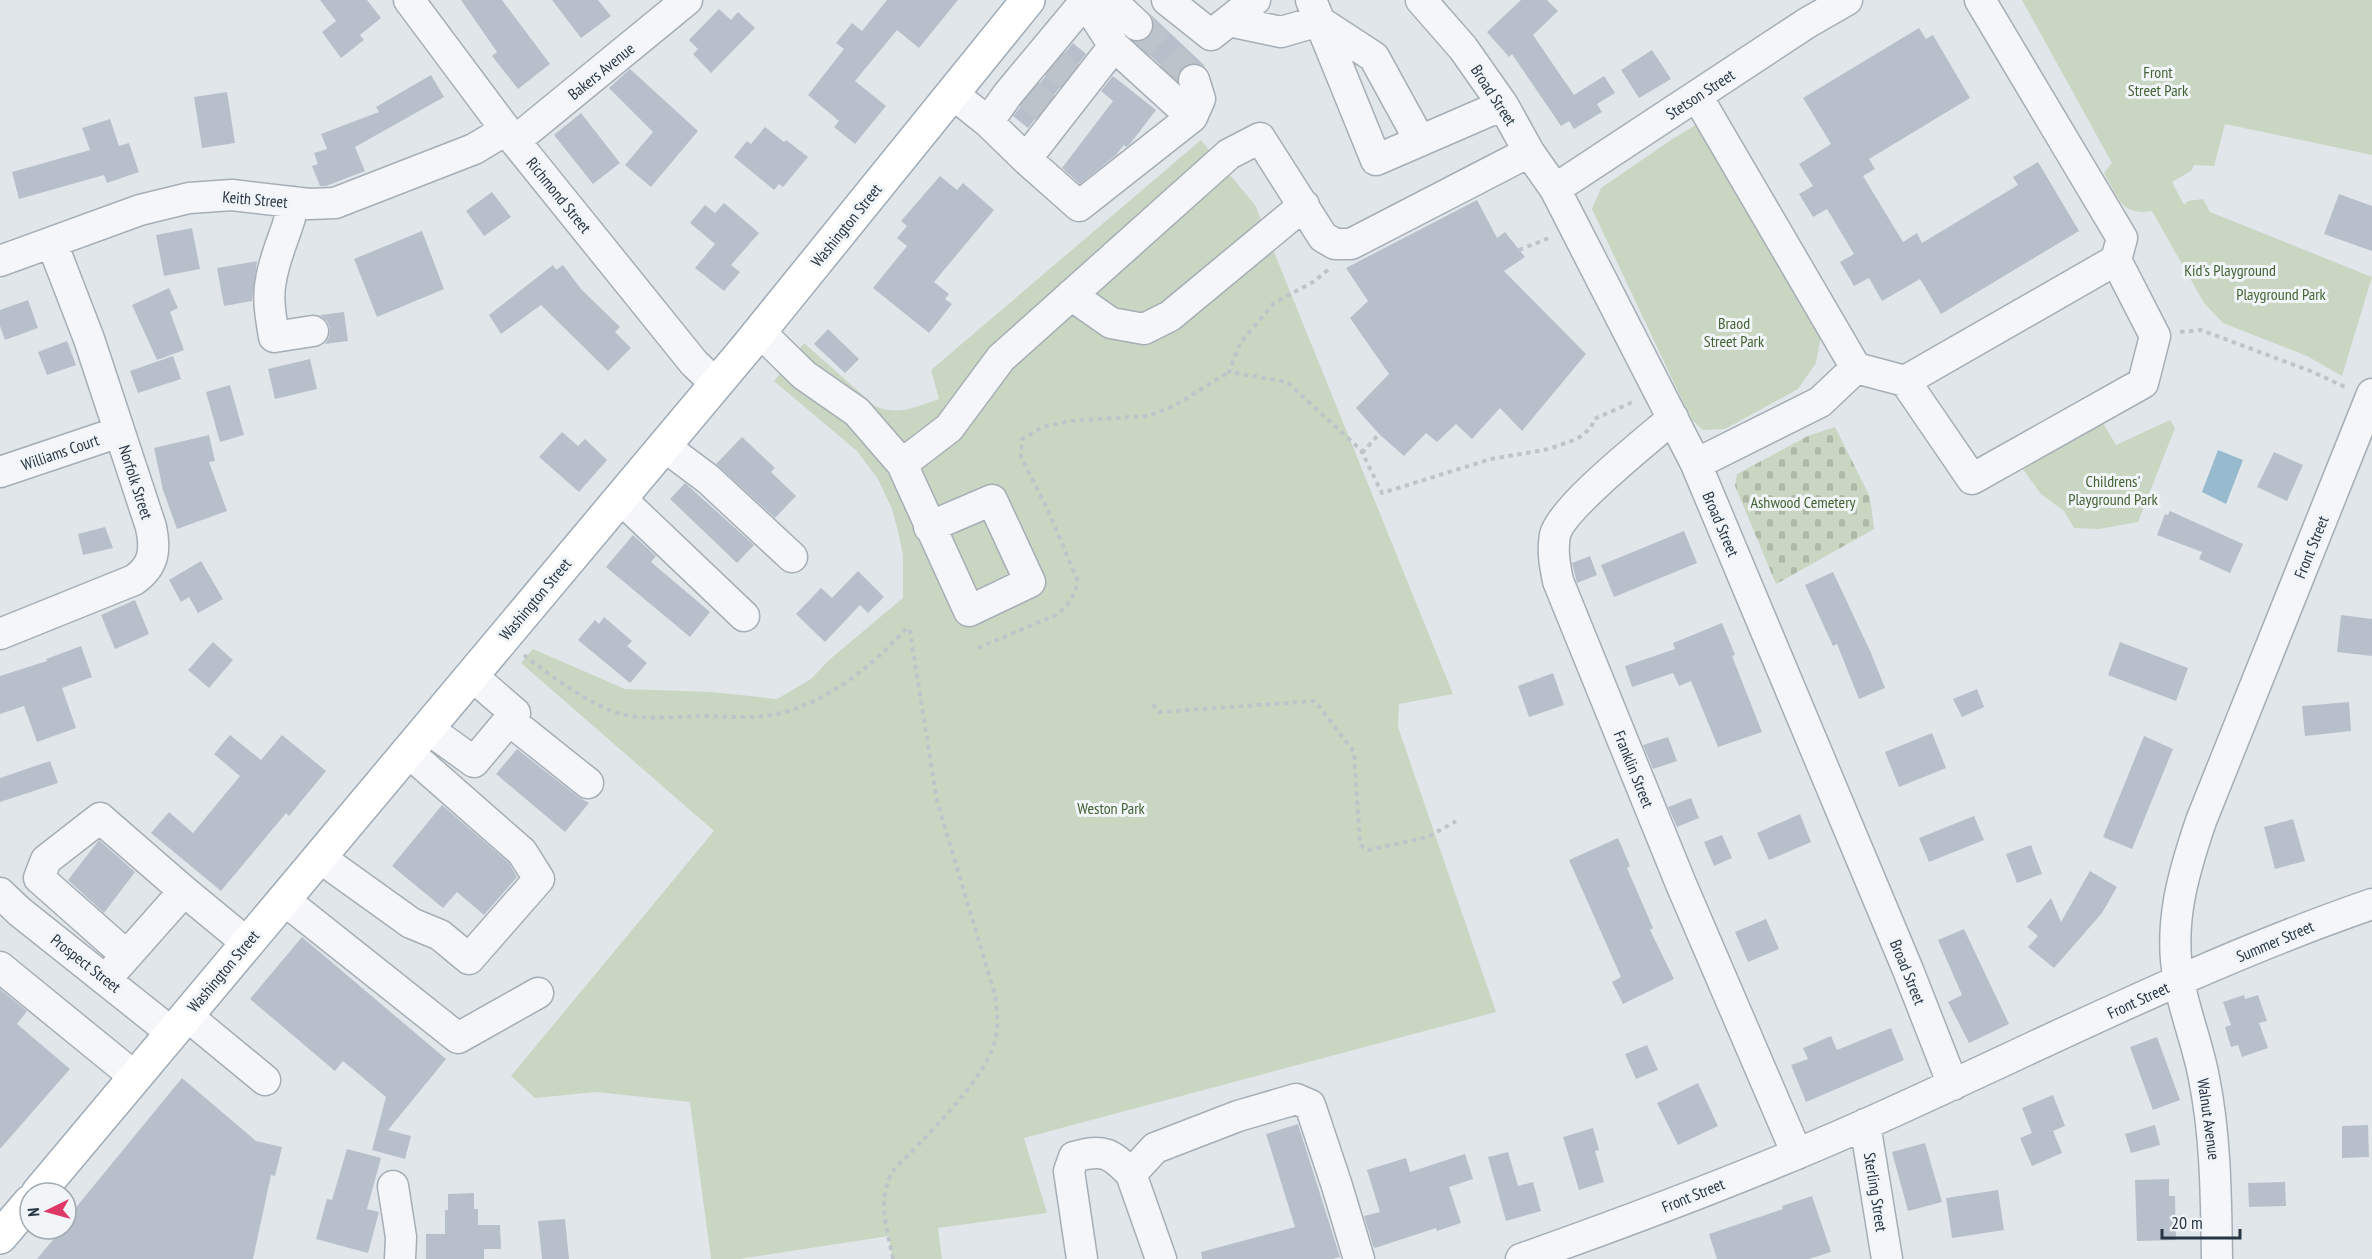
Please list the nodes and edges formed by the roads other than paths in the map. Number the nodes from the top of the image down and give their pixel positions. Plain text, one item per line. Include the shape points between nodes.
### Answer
1 (409, 0) edge
2 (687, 0) edge
3 (1027, 0) edge
4 (1167, 0) edge
5 (1255, 0) edge
6 (1421, 0) edge
7 (1847, 0) edge
8 (1980, 0) edge
9 (1086, 5) edge
10 (1315, 10) edge
11 (1229, 21) junction
12 (1137, 25) tunnel mouth
13 (1114, 46) junction
14 (1194, 80) tunnel mouth
15 (953, 94) junction
16 (1697, 96) junction
17 (1503, 105) junction
18 (1192, 117) junction
19 (988, 122) junction
20 (510, 135) junction
21 (1420, 141) junction
22 (1529, 152) junction
23 (1026, 159) junction
24 (1555, 189) junction
25 (294, 202) junction
26 (1304, 205) junction
27 (52, 243) junction
28 (2119, 249) junction
29 (0, 261) edge
30 (1071, 295) junction
31 (313, 331) dead end
32 (760, 332) junction
33 (1856, 368) junction
34 (1905, 381) junction
35 (716, 384) junction
36 (2371, 396) edge
37 (1674, 418) junction
38 (119, 432) junction
39 (664, 446) junction
40 (902, 464) junction
41 (1696, 464) junction
42 (0, 472) edge
43 (620, 498) junction
44 (929, 527) dead end
45 (792, 557) dead end
46 (744, 616) dead end
47 (0, 634) edge
48 (471, 675) junction
49 (509, 720) junction
50 (417, 739) junction
51 (588, 783) dead end
52 (319, 857) junction
53 (184, 891) junction
54 (0, 893) edge
55 (283, 899) junction
56 (2372, 904) edge
57 (247, 943) junction
58 (126, 955) junction
59 (0, 967) edge
60 (107, 980) junction
61 (2179, 981) junction
62 (538, 993) dead end
63 (179, 1024) junction
64 (135, 1077) junction
65 (265, 1080) dead end
66 (1953, 1085) junction
67 (1865, 1124) junction
68 (1797, 1154) junction
69 (1131, 1174) junction
70 (48, 1181) edge
71 (393, 1186) dead end
72 (18, 1216) edge
73 (0, 1238) edge
74 (400, 1259) edge
75 (1082, 1259) edge
76 (1161, 1259) edge
77 (1359, 1259) edge
78 (1521, 1259) edge
79 (1887, 1259) edge
80 (2217, 1259) edge

1 - 20 street, Richmond Street
2 - 20 street, Bakers Avenue
3 - 15 main road, Washington Street
4 - 11 street via 1211,35
5 - 11 street
6 - 17 street, Broad Street via 1463,48
7 - 16 street, Stetson Street
8 - 28 street
9 - 12 street via 1120,9
9 - 13 street
9 - 19 street
10 - 11 street via 1281,32
10 - 21 street via 1374,57
10 - 21 street via 1376,160
13 - 18 street
13 - 23 street via 1052,113
14 - 18 street via 1200,99
15 - 19 street
15 - 32 main road, Washington Street
16 - 24 street, Stetson Street
16 - 33 street
17 - 21 street
17 - 22 street, Broad Street
18 - 23 street via 1079,206
19 - 23 street
20 - 25 street, Keith Street via 347,200 322,204
20 - 35 street, Richmond Street via 694,363
22 - 24 street, Broad Street
22 - 26 street via 1351,244 1335,244 1323,237
24 - 37 street, Broad Street
25 - 27 street, Keith Street via 232,195 189,198 140,210
25 - 31 street via 270,282 274,336
26 - 30 street via 1170,316 1144,328 1111,323
26 - 30 street via 1260,138 1228,154
27 - 29 street, Keith Street
27 - 38 street, Norfolk Street
28 - 34 street
28 - 34 street via 2156,336 2143,383 1972,479
30 - 40 street via 1000,358 949,428
32 - 35 main road, Washington Street
32 - 40 street via 804,375 856,412
33 - 34 street
33 - 41 street via 1820,402
35 - 39 main road, Washington Street
36 - 61 street, Front Street via 2226,757 2183,875 2176,910
37 - 41 street, Broad Street
37 - 68 street, Franklin Street via 1568,512 1555,533 1553,559 1558,581 1681,884
38 - 42 street, Williams Court
38 - 47 street, Norfolk Street via 153,538 153,560 142,574 125,585
39 - 43 main road, Washington Street
39 - 45 street via 708,479
40 - 44 street
41 - 66 street, Broad Street
43 - 46 street
43 - 48 main road, Washington Street
48 - 49 street via 515,713
48 - 50 main road, Washington Street
49 - 50 street via 474,762
49 - 51 street
50 - 52 main road, Washington Street
50 - 52 street via 522,852 539,879 469,959 440,935 411,923
52 - 55 main road, Washington Street
53 - 57 street
53 - 58 street
53 - 58 street via 100,818 46,860 39,878
54 - 60 street, Prospect Street
55 - 57 main road, Washington Street
55 - 62 street via 458,1038
56 - 61 street, Summer Street via 2304,927
57 - 63 main road, Washington Street
58 - 60 street
59 - 64 street
60 - 63 street, Prospect Street
61 - 66 street, Front Street
61 - 80 street, Walnut Avenue via 2204,1077 2215,1152
63 - 64 main road, Washington Street
63 - 65 street, Prospect Street
64 - 70 main road, Washington Street
66 - 67 street, Front Street
67 - 68 street, Front Street
67 - 79 street, Sterling Street
68 - 78 street, Front Street
69 - 75 street via 1115,1158 1094,1151 1074,1157 1070,1171
69 - 76 street
69 - 77 street via 1155,1148 1296,1099 1310,1105
71 - 74 street via 401,1237
72 - 73 main road

